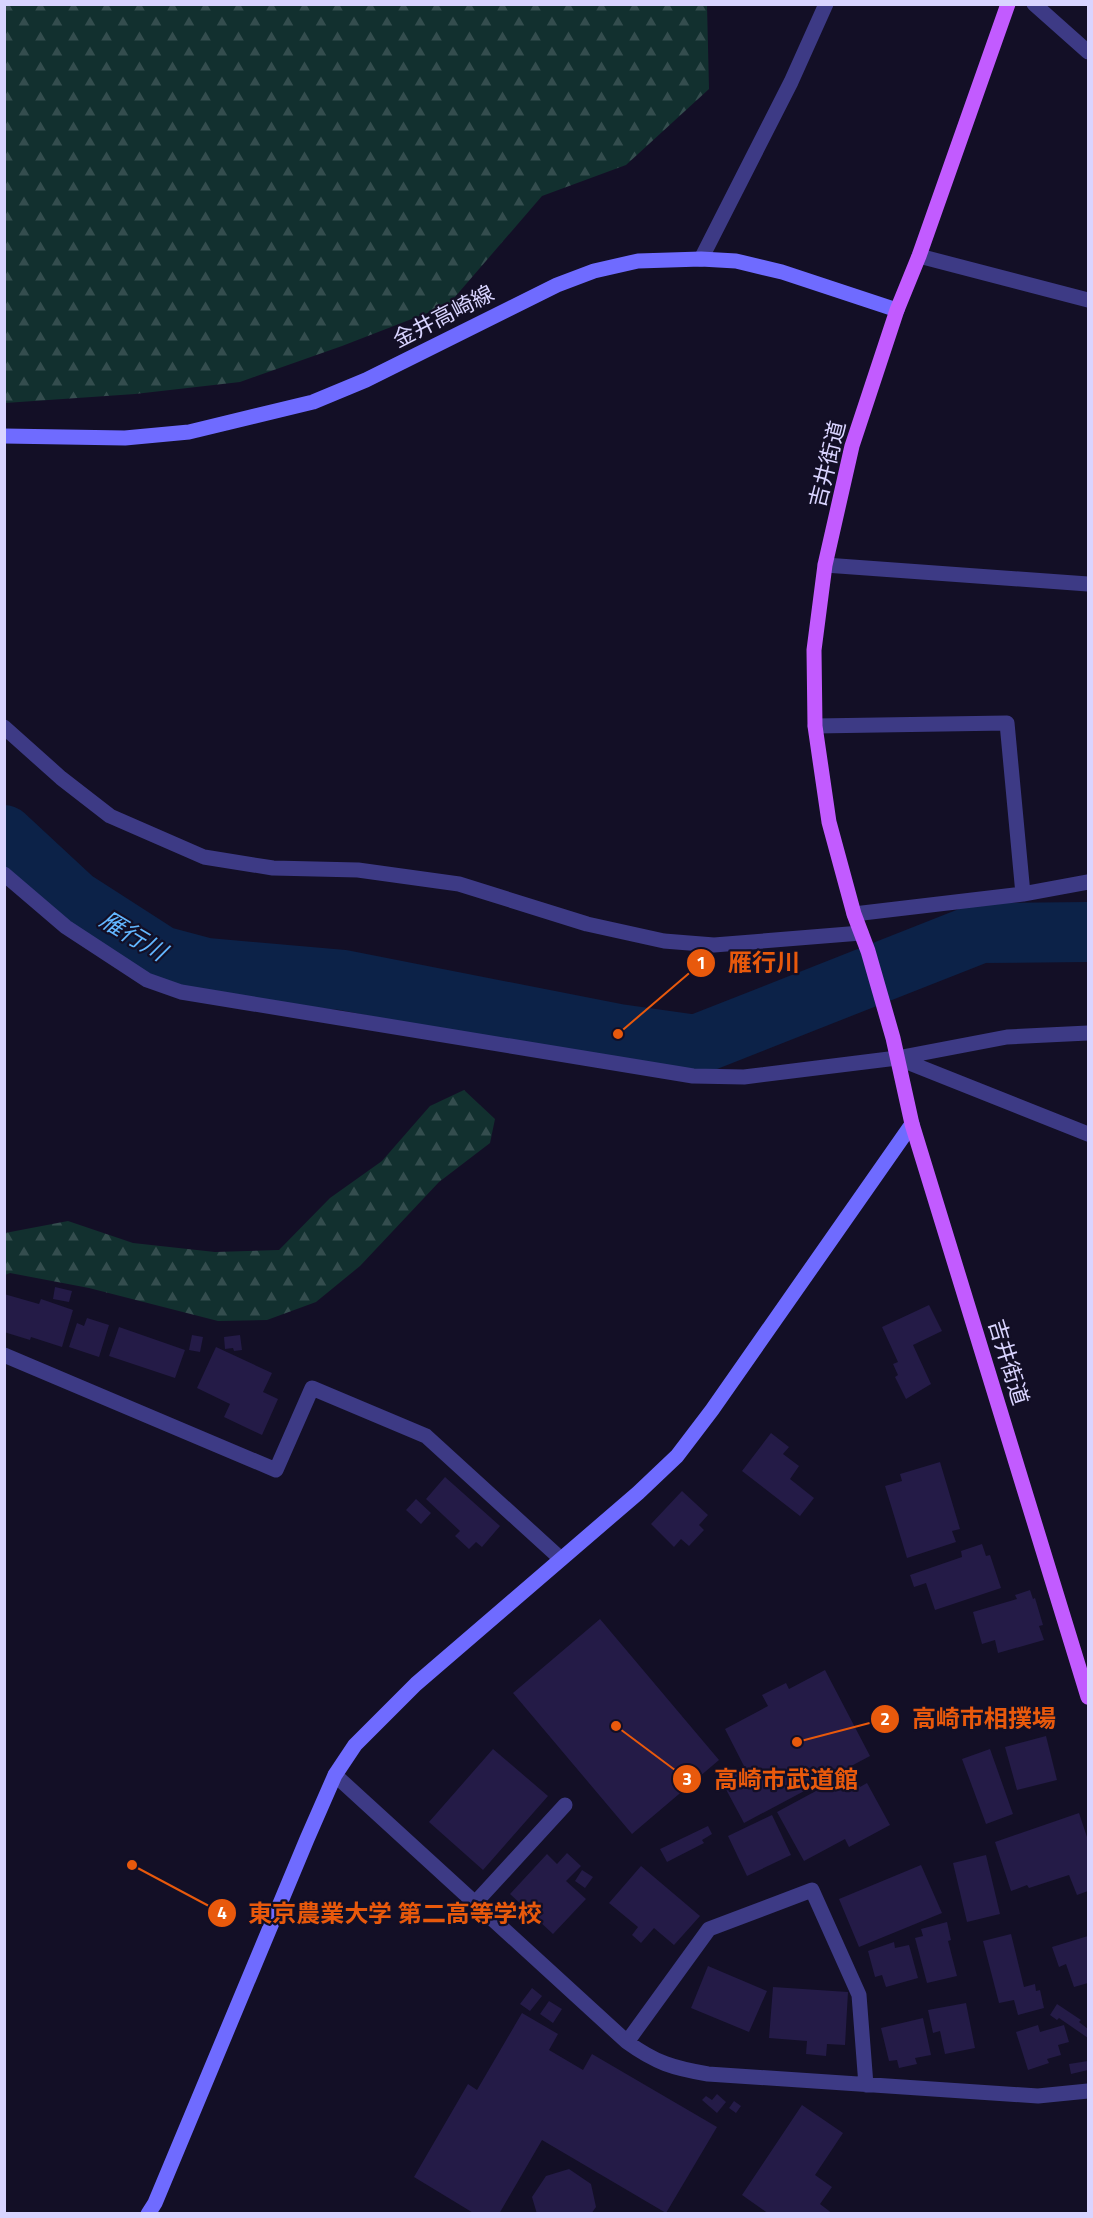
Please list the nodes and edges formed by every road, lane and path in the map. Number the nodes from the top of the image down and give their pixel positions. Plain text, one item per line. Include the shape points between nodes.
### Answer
1 (826, 4) edge
2 (1008, 4) edge
3 (1034, 4) edge
4 (1089, 52) edge
5 (919, 256) junction
6 (701, 259) junction
7 (1089, 300) edge
8 (897, 310) junction
9 (4, 436) edge
10 (825, 565) junction
11 (1089, 584) edge
12 (815, 726) junction
13 (4, 727) edge
14 (4, 874) edge
15 (1089, 882) edge
16 (1023, 894) junction
17 (854, 914) junction
18 (861, 933) junction
19 (1089, 1033) edge
20 (897, 1058) junction
21 (912, 1124) junction
22 (1089, 1134) edge
23 (4, 1355) edge
24 (561, 1559) junction
25 (1089, 1697) edge
26 (336, 1775) junction
27 (566, 1805) dead end
28 (475, 1903) junction
29 (627, 2042) junction
30 (866, 2085) junction
31 (1089, 2091) edge
32 (148, 2214) edge

1 - 6 street
2 - 5 main road, 吉井街道
3 - 4 street
5 - 7 street
5 - 8 main road, 吉井街道
6 - 8 street, 金井高崎線 via 736,261 783,272
6 - 9 street, 金井高崎線 via 638,261 556,285 366,380 313,402 189,432 125,438
8 - 10 main road, 吉井街道 via 852,446
10 - 11 street
10 - 12 main road, 吉井街道 via 814,650
12 - 16 street via 1007,723
12 - 17 main road, 吉井街道 via 829,822
13 - 18 street via 110,816 204,857 273,868 358,870 459,884 587,924 664,941 714,945
14 - 20 street via 66,927 147,980 181,992 693,1076 744,1077
15 - 16 street
16 - 17 street
17 - 18 main road, 吉井街道
18 - 20 main road, 吉井街道
19 - 20 street via 1007,1037
20 - 21 main road, 吉井街道
20 - 22 street
21 - 24 street via 677,1456
21 - 25 main road, 吉井街道
23 - 24 street via 276,1470 312,1389 426,1436
24 - 26 street via 416,1684 355,1745
26 - 28 street
26 - 32 street
27 - 28 street
28 - 29 street
29 - 30 street via 675,2069
29 - 30 street via 709,1929 812,1890 859,1995
30 - 31 street via 1038,2096

